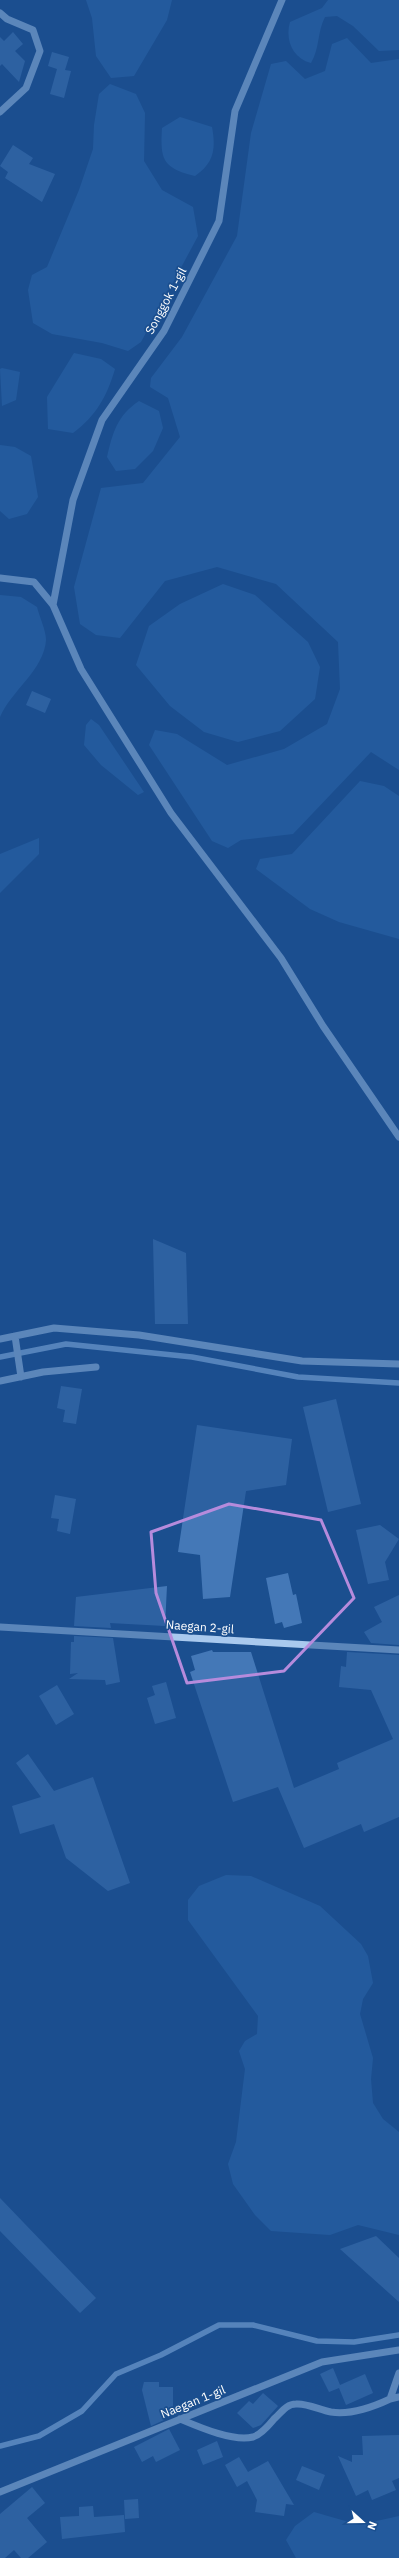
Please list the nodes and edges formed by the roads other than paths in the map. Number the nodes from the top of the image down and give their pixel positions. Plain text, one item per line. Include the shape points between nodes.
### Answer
1 (282, 0) edge
2 (0, 13) edge
3 (0, 112) edge
4 (0, 578) edge
5 (53, 605) junction
6 (399, 1137) edge
7 (15, 1336) junction
8 (0, 1339) edge
9 (399, 1364) edge
10 (96, 1367) dead end
11 (21, 1377) junction
12 (0, 1381) edge
13 (0, 1627) edge
14 (399, 1650) edge
15 (399, 2350) edge
16 (399, 2373) edge
17 (399, 2397) edge
18 (390, 2399) junction
19 (180, 2419) junction
20 (0, 2492) edge

1 - 5 lane, Songgok 1-gil via 235,111 219,221 164,331 102,420 73,500
2 - 3 lane via 7,19 34,30 40,51 26,88
4 - 5 lane via 34,582
5 - 6 lane via 81,669 171,813 281,958 323,1026
7 - 8 lane
7 - 9 lane via 54,1328 139,1335 302,1361
7 - 11 lane
10 - 11 lane
11 - 12 lane
13 - 14 lane, Naegan 2-gil
15 - 19 lane, Naegan 1-gil via 322,2362
16 - 18 lane
17 - 18 lane
18 - 19 lane via 378,2405 333,2412 297,2403 288,2405 253,2437 205,2430
19 - 20 lane, Naegan 1-gil

